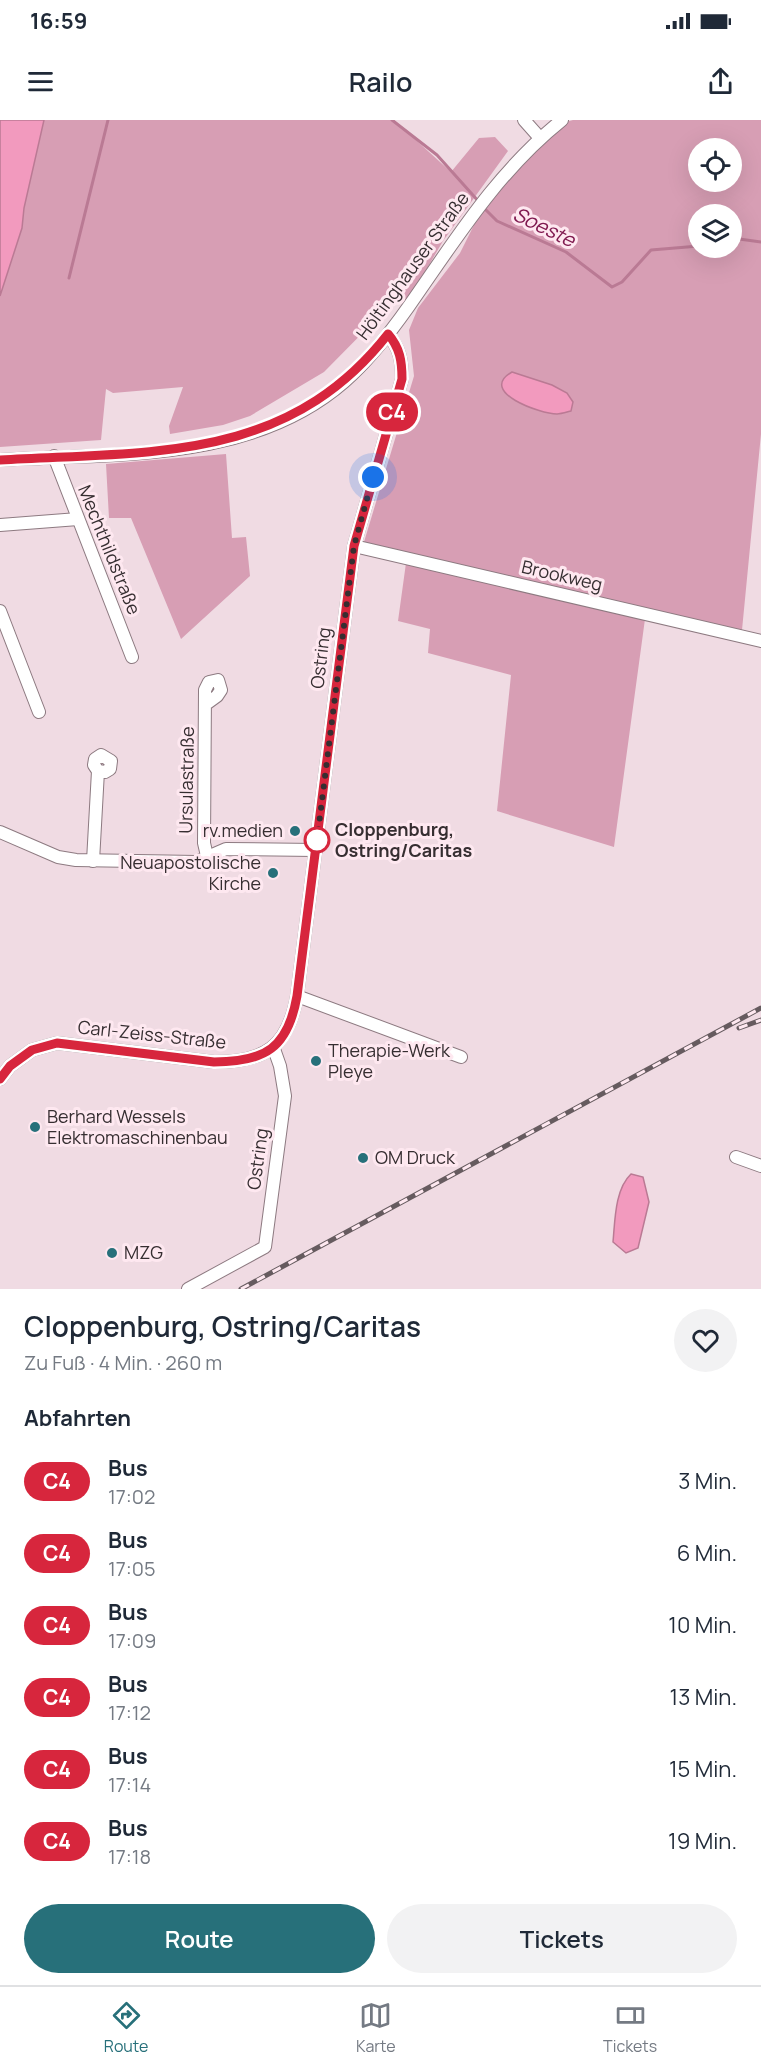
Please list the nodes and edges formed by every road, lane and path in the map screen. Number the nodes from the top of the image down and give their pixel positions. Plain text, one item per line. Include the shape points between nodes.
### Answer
1 (524, 120) edge
2 (562, 120) edge
3 (540, 138) junction
4 (388, 334) junction
5 (54, 456) junction
6 (0, 460) edge
7 (78, 519) junction
8 (0, 525) edge
9 (354, 546) junction
10 (0, 611) edge
11 (761, 641) edge
12 (132, 657) dead end
13 (206, 704) dead end
14 (39, 712) dead end
15 (98, 771) dead end
16 (0, 832) edge
17 (316, 850) junction
18 (207, 856) junction
19 (93, 861) junction
20 (297, 996) junction
21 (274, 1049) junction
22 (461, 1057) dead end
23 (0, 1079) edge
24 (736, 1157) dead end
25 (761, 1166) edge
26 (188, 1289) edge

1 - 3 street
2 - 3 street, Höltinghauser Straße
3 - 4 street, Höltinghauser Straße via 483,198
4 - 5 street, Höltinghauser Straße via 344,383 303,410 255,432 188,447
4 - 9 street, Ostring via 399,352 402,379
5 - 6 street, Höltinghauser Straße
5 - 7 street, Mechthildstraße
7 - 8 street
7 - 12 street, Mechthildstraße
9 - 11 street, Brookweg
9 - 17 street, Ostring
10 - 14 street
13 - 18 street, Ursulastraße
15 - 19 street
16 - 19 street via 58,857
17 - 18 street via 226,849
17 - 20 street, Ostring
18 - 19 street via 196,862
20 - 21 street, Ostring via 294,1016
20 - 22 street
21 - 23 street, Carl-Zeiss-Straße via 237,1062 214,1062 57,1043 32,1050
21 - 26 street, Ostring via 285,1096 265,1247
24 - 25 street

